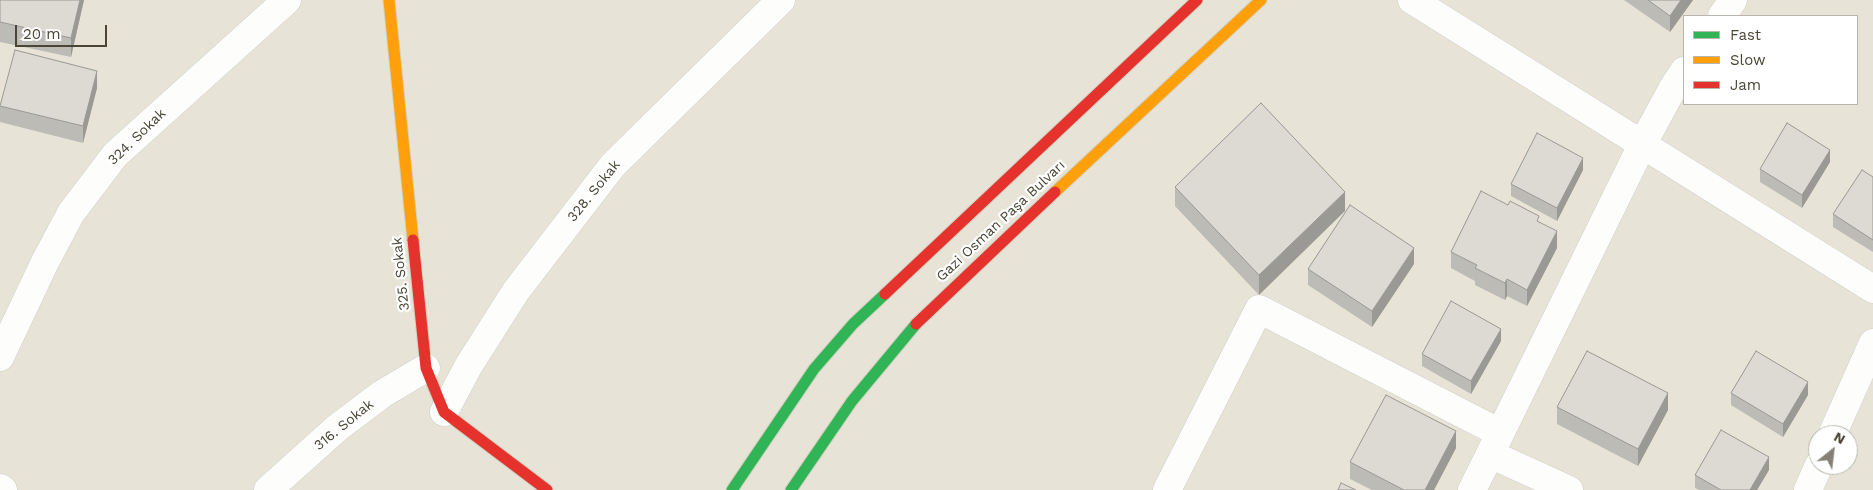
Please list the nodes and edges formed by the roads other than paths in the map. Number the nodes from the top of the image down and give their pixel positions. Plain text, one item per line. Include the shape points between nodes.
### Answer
1 (286, 0) edge
2 (389, 0) edge
3 (781, 0) edge
4 (1197, 0) edge
5 (1261, 0) edge
6 (1412, 0) edge
7 (1733, 0) edge
8 (1723, 15) edge
9 (1683, 72) edge
10 (1642, 145) junction
11 (1873, 289) edge
12 (1873, 343) edge
13 (0, 358) edge
14 (426, 368) junction
15 (444, 412) junction
16 (1836, 425) edge
17 (1494, 444) junction
18 (1815, 475) edge
19 (268, 490) edge
20 (547, 490) edge
21 (732, 490) edge
22 (791, 490) edge
23 (1167, 490) edge
24 (1472, 490) edge
25 (1570, 490) edge
26 (1808, 490) edge

1 - 13 street, 324. Sokak via 116,155 71,213 44,262
2 - 14 main road, 325. Sokak
3 - 15 street, 328. Sokak via 612,165 516,291 469,365
4 - 21 main road, Gazi Osman Paşa Bulvarı via 853,324 814,369
5 - 22 main road, Gazi Osman Paşa Bulvarı via 921,317 852,400
6 - 10 street
7 - 8 street
9 - 10 street
10 - 11 street
10 - 17 street
12 - 16 street
14 - 15 main road, 325. Sokak
14 - 19 street, 316. Sokak via 382,394 337,428
15 - 20 main road
17 - 23 street via 1259,309
17 - 24 street
17 - 25 street
18 - 26 street

